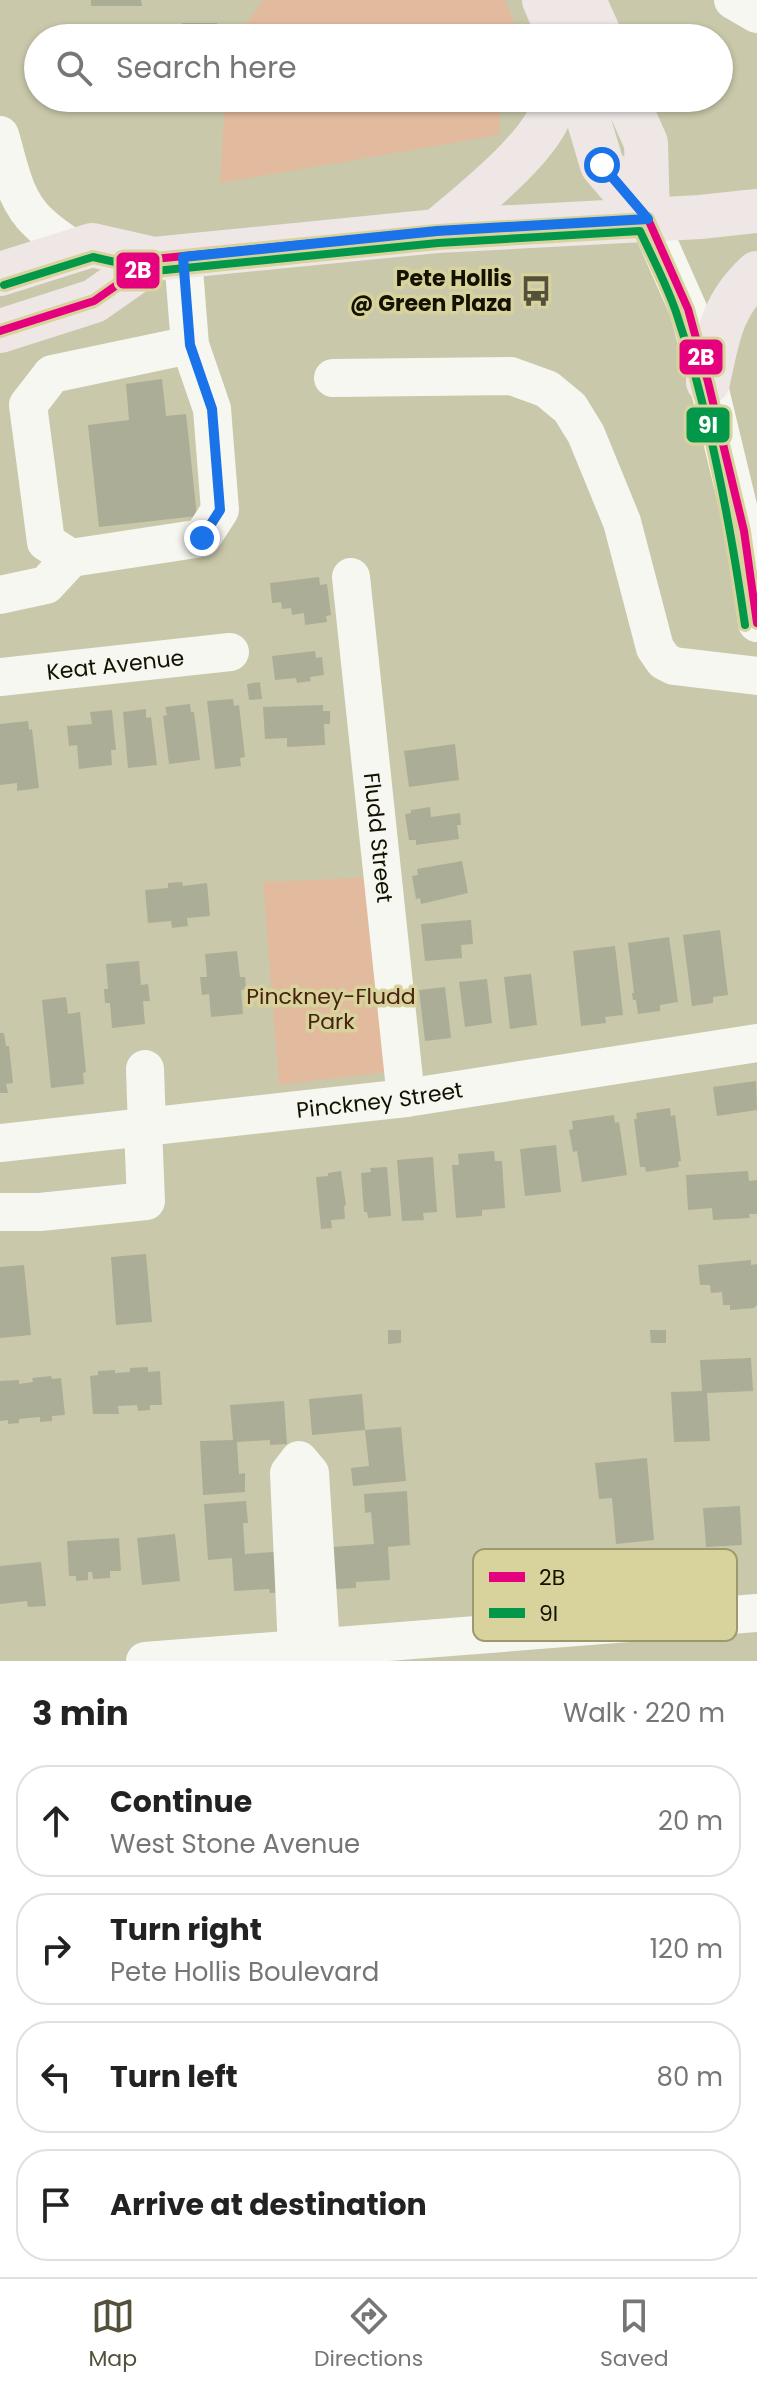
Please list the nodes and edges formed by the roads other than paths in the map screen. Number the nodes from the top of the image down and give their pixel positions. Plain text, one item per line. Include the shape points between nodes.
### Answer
1 (544, 0) edge
2 (584, 0) edge
3 (733, 0) edge
4 (757, 14) edge
5 (548, 24) edge
6 (554, 24) edge
7 (595, 24) edge
8 (550, 112) edge
9 (586, 112) edge
10 (632, 112) edge
11 (0, 135) edge
12 (757, 211) edge
13 (648, 219) junction
14 (437, 231) junction
15 (74, 250) junction
16 (168, 258) junction
17 (757, 273) edge
18 (0, 274) edge
19 (0, 331) edge
20 (190, 345) junction
21 (333, 378) dead end
22 (708, 382) junction
23 (750, 531) edge
24 (71, 558) junction
25 (351, 577) dead end
26 (0, 595) edge
27 (757, 623) edge
28 (230, 652) dead end
29 (757, 676) edge
30 (0, 677) edge
31 (757, 1043) edge
32 (145, 1069) dead end
33 (406, 1098) junction
34 (145, 1128) junction
35 (0, 1143) edge
36 (0, 1212) edge
37 (757, 1613) edge
38 (737, 1615) edge
39 (473, 1635) edge
40 (163, 1660) edge

1 - 5 main road
1 - 6 main road
2 - 7 main road
3 - 4 street
8 - 14 main road via 516,161
9 - 13 main road via 602,165
10 - 13 main road via 646,143
11 - 15 street via 28,211
12 - 13 main road
13 - 14 main road
13 - 22 street via 688,309
14 - 16 main road
15 - 16 main road via 92,245
15 - 18 main road
16 - 19 main road via 94,301
16 - 20 street
17 - 22 main road via 732,299 722,321
20 - 24 street via 212,409 220,510 202,538
20 - 24 street via 52,374 28,405 46,542
21 - 29 street via 511,376 547,389 570,408 586,434 622,522 655,648 664,661
22 - 23 street
23 - 27 street
24 - 26 street via 46,585
25 - 33 street, Fludd Street
28 - 30 street, Keat Avenue
31 - 33 street, Pinckney Street
32 - 34 street
33 - 34 street, Pinckney Street
34 - 35 street, Pinckney Street
34 - 36 street via 146,1201
37 - 38 street
39 - 40 street

